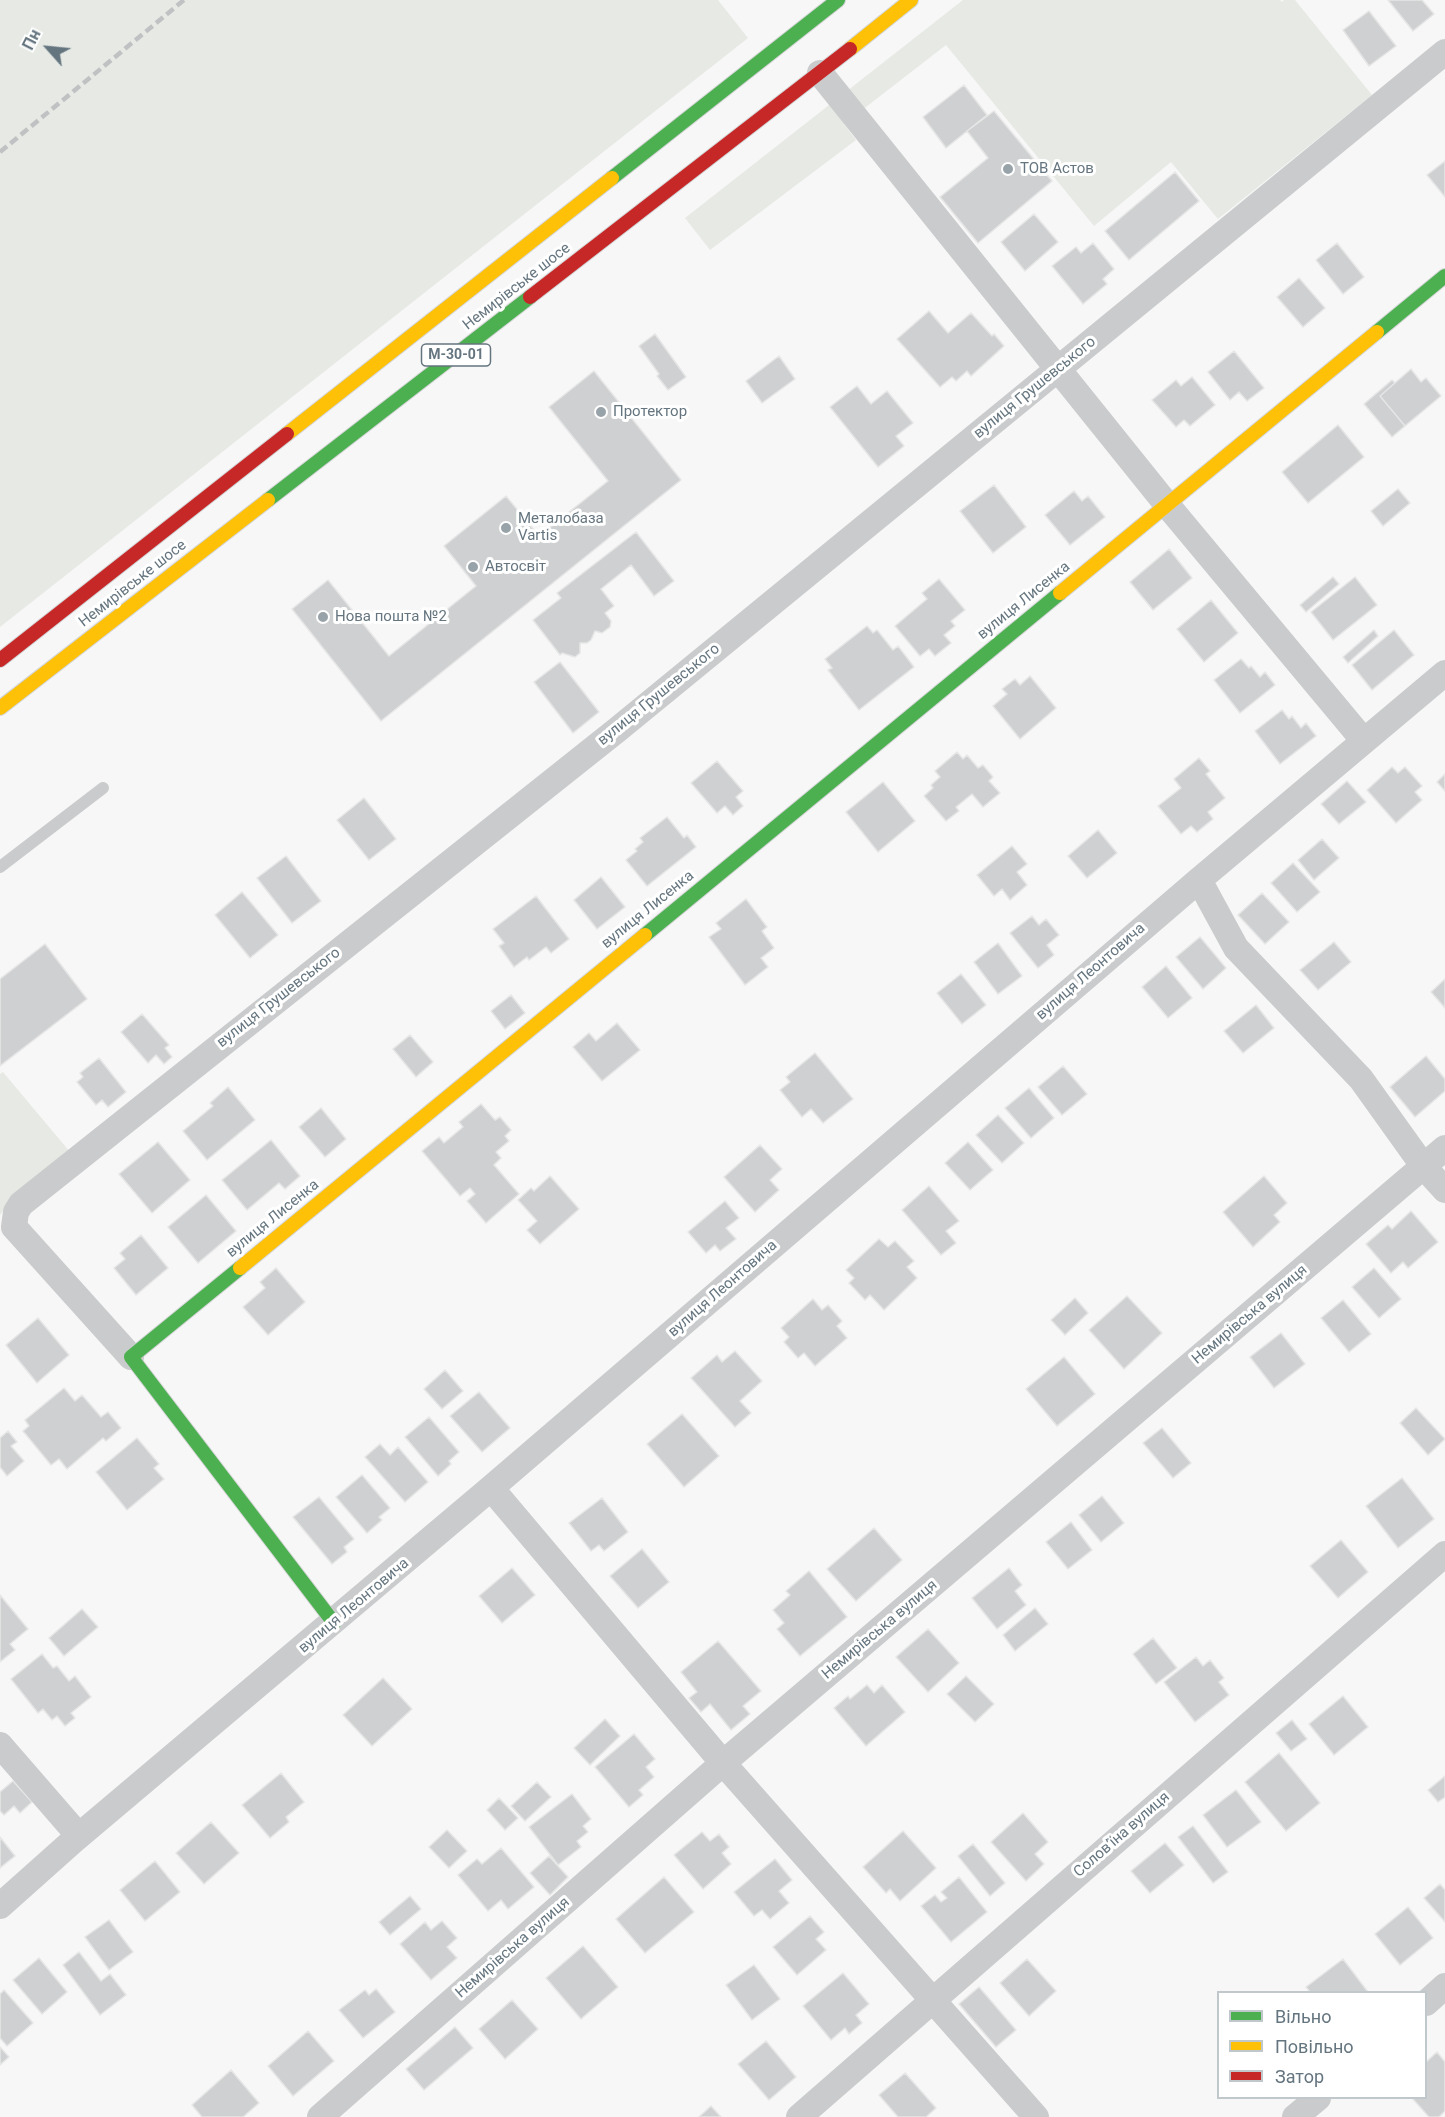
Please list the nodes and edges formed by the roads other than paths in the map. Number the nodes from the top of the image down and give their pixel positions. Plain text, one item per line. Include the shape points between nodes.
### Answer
1 (838, 0) edge
2 (911, 0) edge
3 (1445, 52) edge
4 (820, 73) junction
5 (1445, 276) edge
6 (1058, 369) junction
7 (1168, 506) junction
8 (0, 660) edge
9 (1445, 673) edge
10 (0, 708) edge
11 (1364, 741) junction
12 (102, 788) dead end
13 (0, 867) edge
14 (1199, 880) junction
15 (1445, 1148) edge
16 (1424, 1167) junction
17 (1445, 1190) edge
18 (131, 1357) junction
19 (491, 1488) junction
20 (1445, 1554) edge
21 (334, 1623) junction
22 (0, 1745) edge
23 (723, 1763) junction
24 (79, 1836) junction
25 (0, 1906) edge
26 (1445, 1986) edge
27 (933, 2000) junction
28 (1427, 2001) edge
29 (1316, 2099) edge
30 (320, 2117) edge
31 (799, 2117) edge
32 (1036, 2117) edge
33 (1295, 2117) edge

1 - 8 main road, Немирівське шосе / М-30-01
2 - 4 main road, Немирівське шосе / М-30-01
3 - 6 street, вулиця Грушевського
4 - 6 street
4 - 10 main road, Немирівське шосе / М-30-01
5 - 7 main road, вулиця Лисенка
6 - 7 street
6 - 18 street, вулиця Грушевського via 618,730 21,1204 14,1227
7 - 11 street
7 - 18 main road, вулиця Лисенка
9 - 11 street, вулиця Леонтовича
11 - 14 street, вулиця Леонтовича
12 - 13 lane
14 - 16 street via 1236,948 1361,1078
14 - 19 street, вулиця Леонтовича
15 - 16 street, Немирівська вулиця
16 - 17 street
16 - 23 street, Немирівська вулиця
18 - 21 main road
19 - 21 street, вулиця Леонтовича
19 - 23 street
20 - 27 street, Соловʼїна вулиця
21 - 24 street, вулиця Леонтовича
22 - 24 street
23 - 27 street
23 - 30 street, Немирівська вулиця
24 - 25 street, вулиця Леонтовича
26 - 28 street
27 - 31 street, Соловʼїна вулиця
27 - 32 street
29 - 33 street

